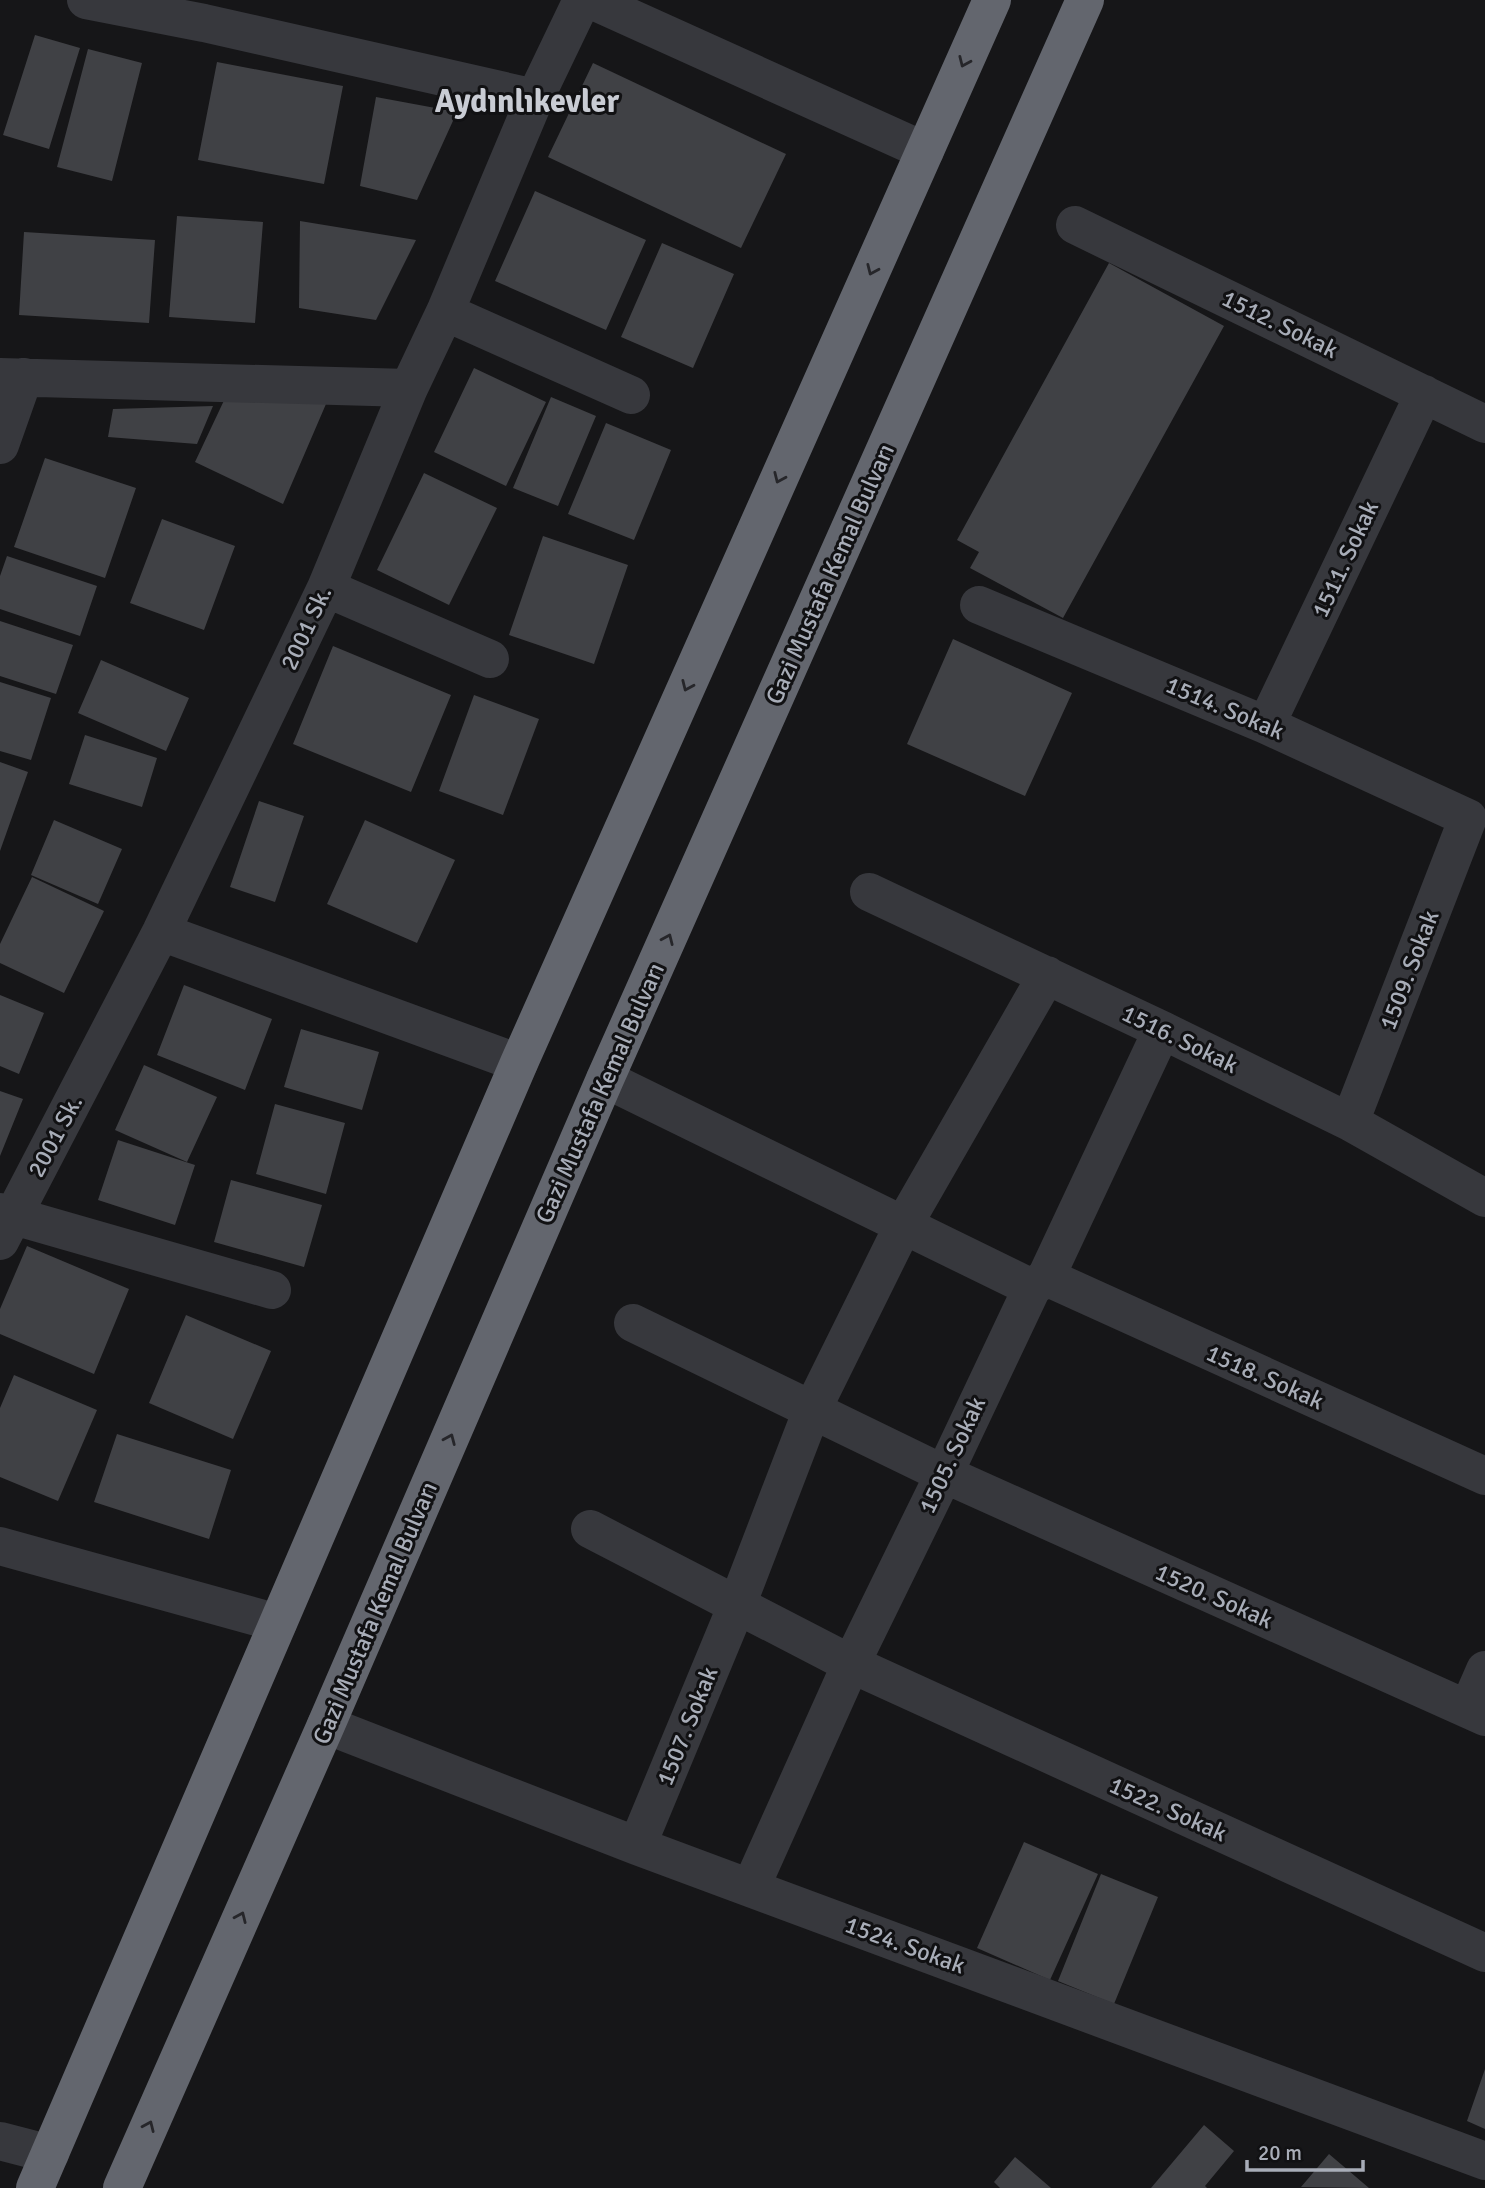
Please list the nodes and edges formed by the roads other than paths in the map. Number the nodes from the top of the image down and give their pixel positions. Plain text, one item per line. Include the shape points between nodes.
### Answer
1 (86, 0) edge
2 (582, 0) edge
3 (591, 0) edge
4 (992, 0) edge
5 (1085, 0) edge
6 (208, 12) edge
7 (535, 98) junction
8 (925, 151) junction
9 (1075, 225) dead end
10 (445, 312) junction
11 (12, 377) edge
12 (410, 388) junction
13 (1424, 394) junction
14 (631, 395) dead end
15 (1485, 424) edge
16 (0, 445) edge
17 (326, 588) junction
18 (979, 604) dead end
19 (490, 659) dead end
20 (1266, 725) junction
21 (1468, 818) joint
22 (869, 892) dead end
23 (161, 933) junction
24 (1046, 975) junction
25 (1162, 1030) junction
26 (519, 1063) junction
27 (605, 1079) junction
28 (1350, 1122) junction
29 (1485, 1198) edge
30 (4, 1223) edge
31 (904, 1224) junction
32 (1039, 1282) junction
33 (272, 1290) dead end
34 (633, 1323) dead end
35 (812, 1410) junction
36 (944, 1475) junction
37 (1485, 1476) edge
38 (590, 1529) dead end
39 (0, 1546) edge
40 (737, 1605) junction
41 (278, 1623) junction
42 (851, 1664) junction
43 (1485, 1670) edge
44 (1477, 1713) edge
45 (326, 1725) junction
46 (637, 1846) junction
47 (751, 1888) junction
48 (1485, 1953) edge
49 (0, 2141) edge
50 (50, 2154) junction
51 (1485, 2161) edge
52 (35, 2188) edge
53 (122, 2188) edge

1 - 6 street
2 - 7 street, 2001 Sk.
3 - 8 street
4 -> 8 highway
27 -> 5 highway, Gazi Mustafa Kemal Bulvarı
6 - 7 street
7 - 10 street, 2001 Sk.
8 -> 26 highway
9 - 13 street, 1512. Sokak
10 - 12 street, 2001 Sk.
10 - 14 street
11 - 12 street
11 - 16 street
12 - 17 street, 2001 Sk.
13 - 15 street, 1512. Sokak
13 - 20 street, 1511. Sokak
17 - 19 street
17 - 23 street, 2001 Sk.
18 - 20 street, 1514. Sokak
20 - 21 street, 1514. Sokak
21 - 28 street, 1509. Sokak
22 - 24 street, 1516. Sokak
23 - 26 street
23 - 30 street, 2001 Sk.
24 - 25 street, 1516. Sokak
24 - 31 street, 1507. Sokak
25 - 28 street, 1516. Sokak
25 - 32 street, 1505. Sokak
26 - 41 highway
27 - 31 street, 1518. Sokak
45 -> 27 highway, Gazi Mustafa Kemal Bulvarı
28 - 29 street, 1516. Sokak
30 - 33 street
31 - 32 street, 1518. Sokak
31 - 35 street, 1507. Sokak
32 - 36 street, 1505. Sokak
32 - 37 street, 1518. Sokak
34 - 35 street, 1520. Sokak
35 - 36 street, 1520. Sokak
35 - 40 street, 1507. Sokak
36 - 42 street, 1505. Sokak
36 - 44 street, 1520. Sokak
38 - 40 street, 1522. Sokak
39 - 41 street
40 - 42 street, 1522. Sokak
40 - 46 street, 1507. Sokak
41 - 50 highway
42 - 47 street, 1505. Sokak
42 - 48 street, 1522. Sokak
43 - 44 street
45 - 46 street, 1524. Sokak
53 -> 45 highway, Gazi Mustafa Kemal Bulvarı
46 - 47 street, 1524. Sokak
47 - 51 street, 1524. Sokak
49 - 50 street
50 - 52 highway

